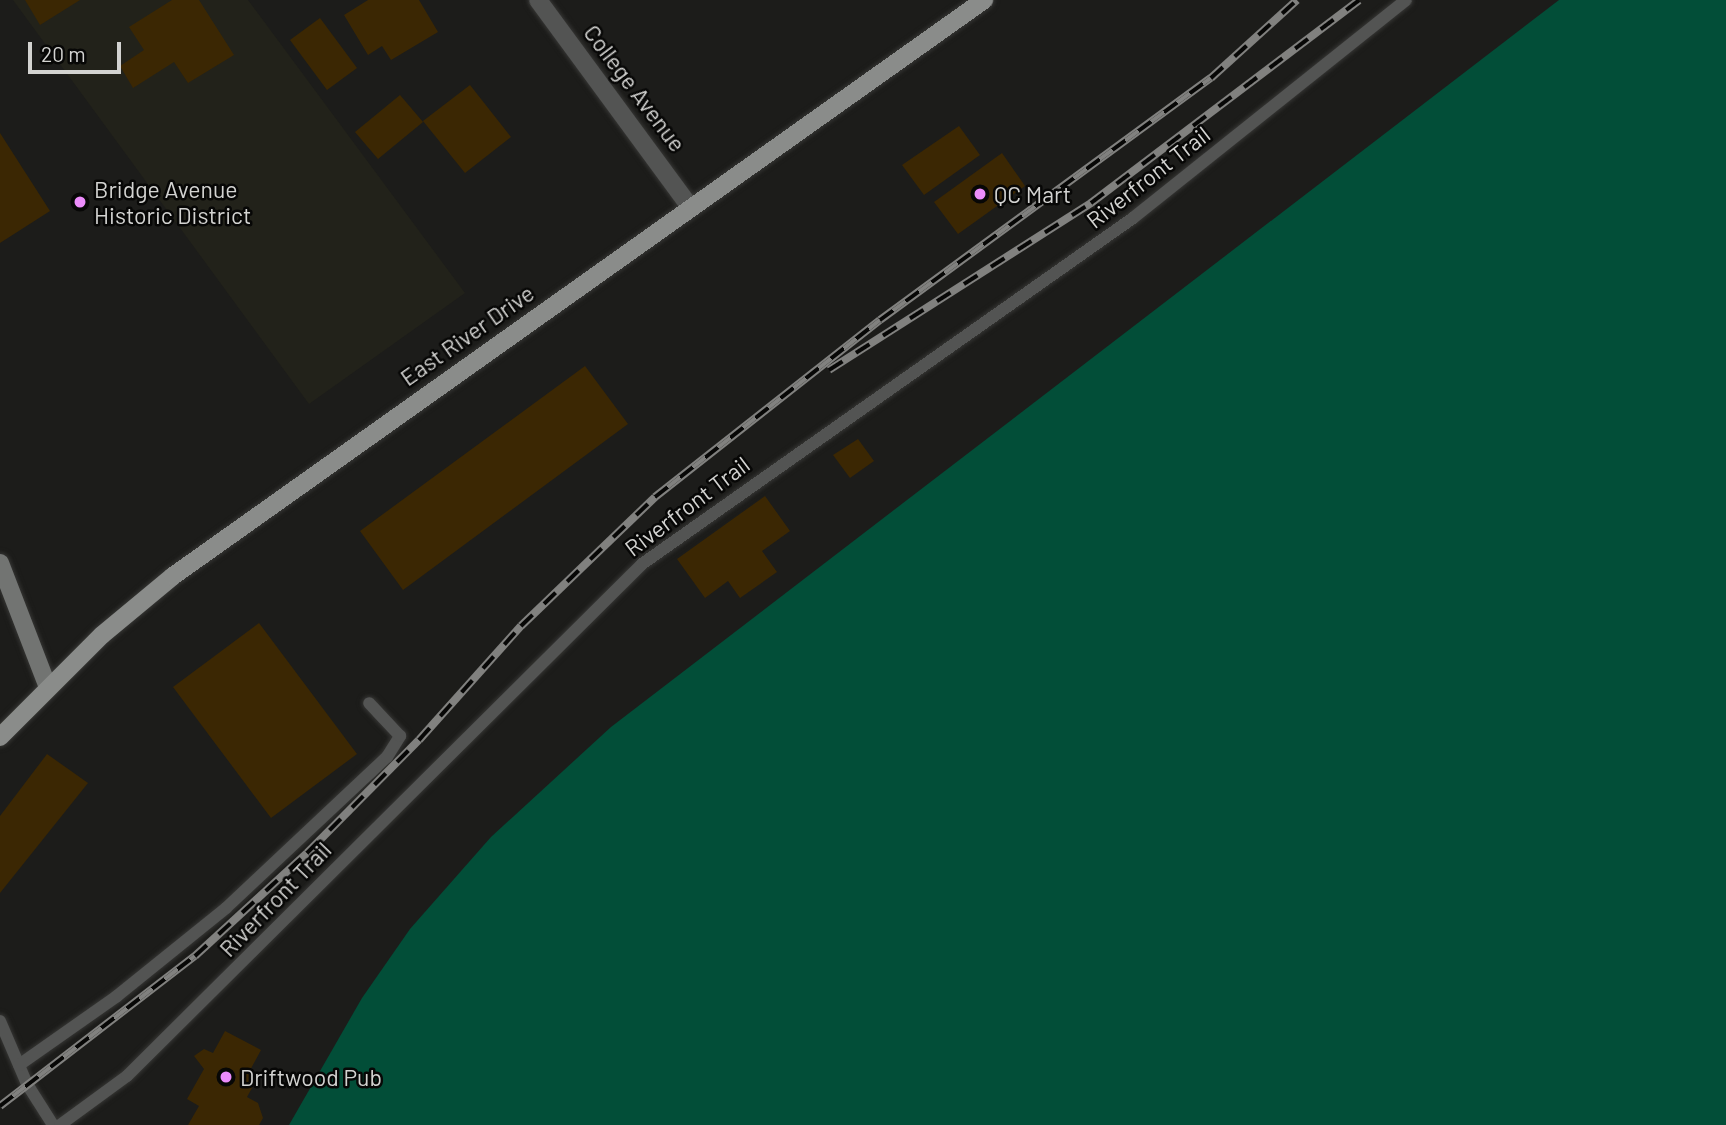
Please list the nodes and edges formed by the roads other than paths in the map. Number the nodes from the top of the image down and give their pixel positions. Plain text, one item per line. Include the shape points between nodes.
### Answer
1 (538, 0) edge
2 (984, 0) edge
3 (1406, 0) edge
4 (691, 208) junction
5 (0, 563) edge
6 (47, 685) junction
7 (369, 703) dead end
8 (0, 737) edge
9 (0, 1021) edge
10 (19, 1065) junction
11 (53, 1125) edge
12 (60, 1125) edge

1 - 4 street, College Avenue
2 - 4 main road, East River Drive
3 - 12 lane, Riverfront Trail via 1133,218 642,564 137,1066
4 - 6 main road, East River Drive via 173,576
5 - 6 street
6 - 8 main road, East River Drive
7 - 10 lane via 400,736 387,757 226,908 117,996
9 - 10 lane
10 - 11 lane

